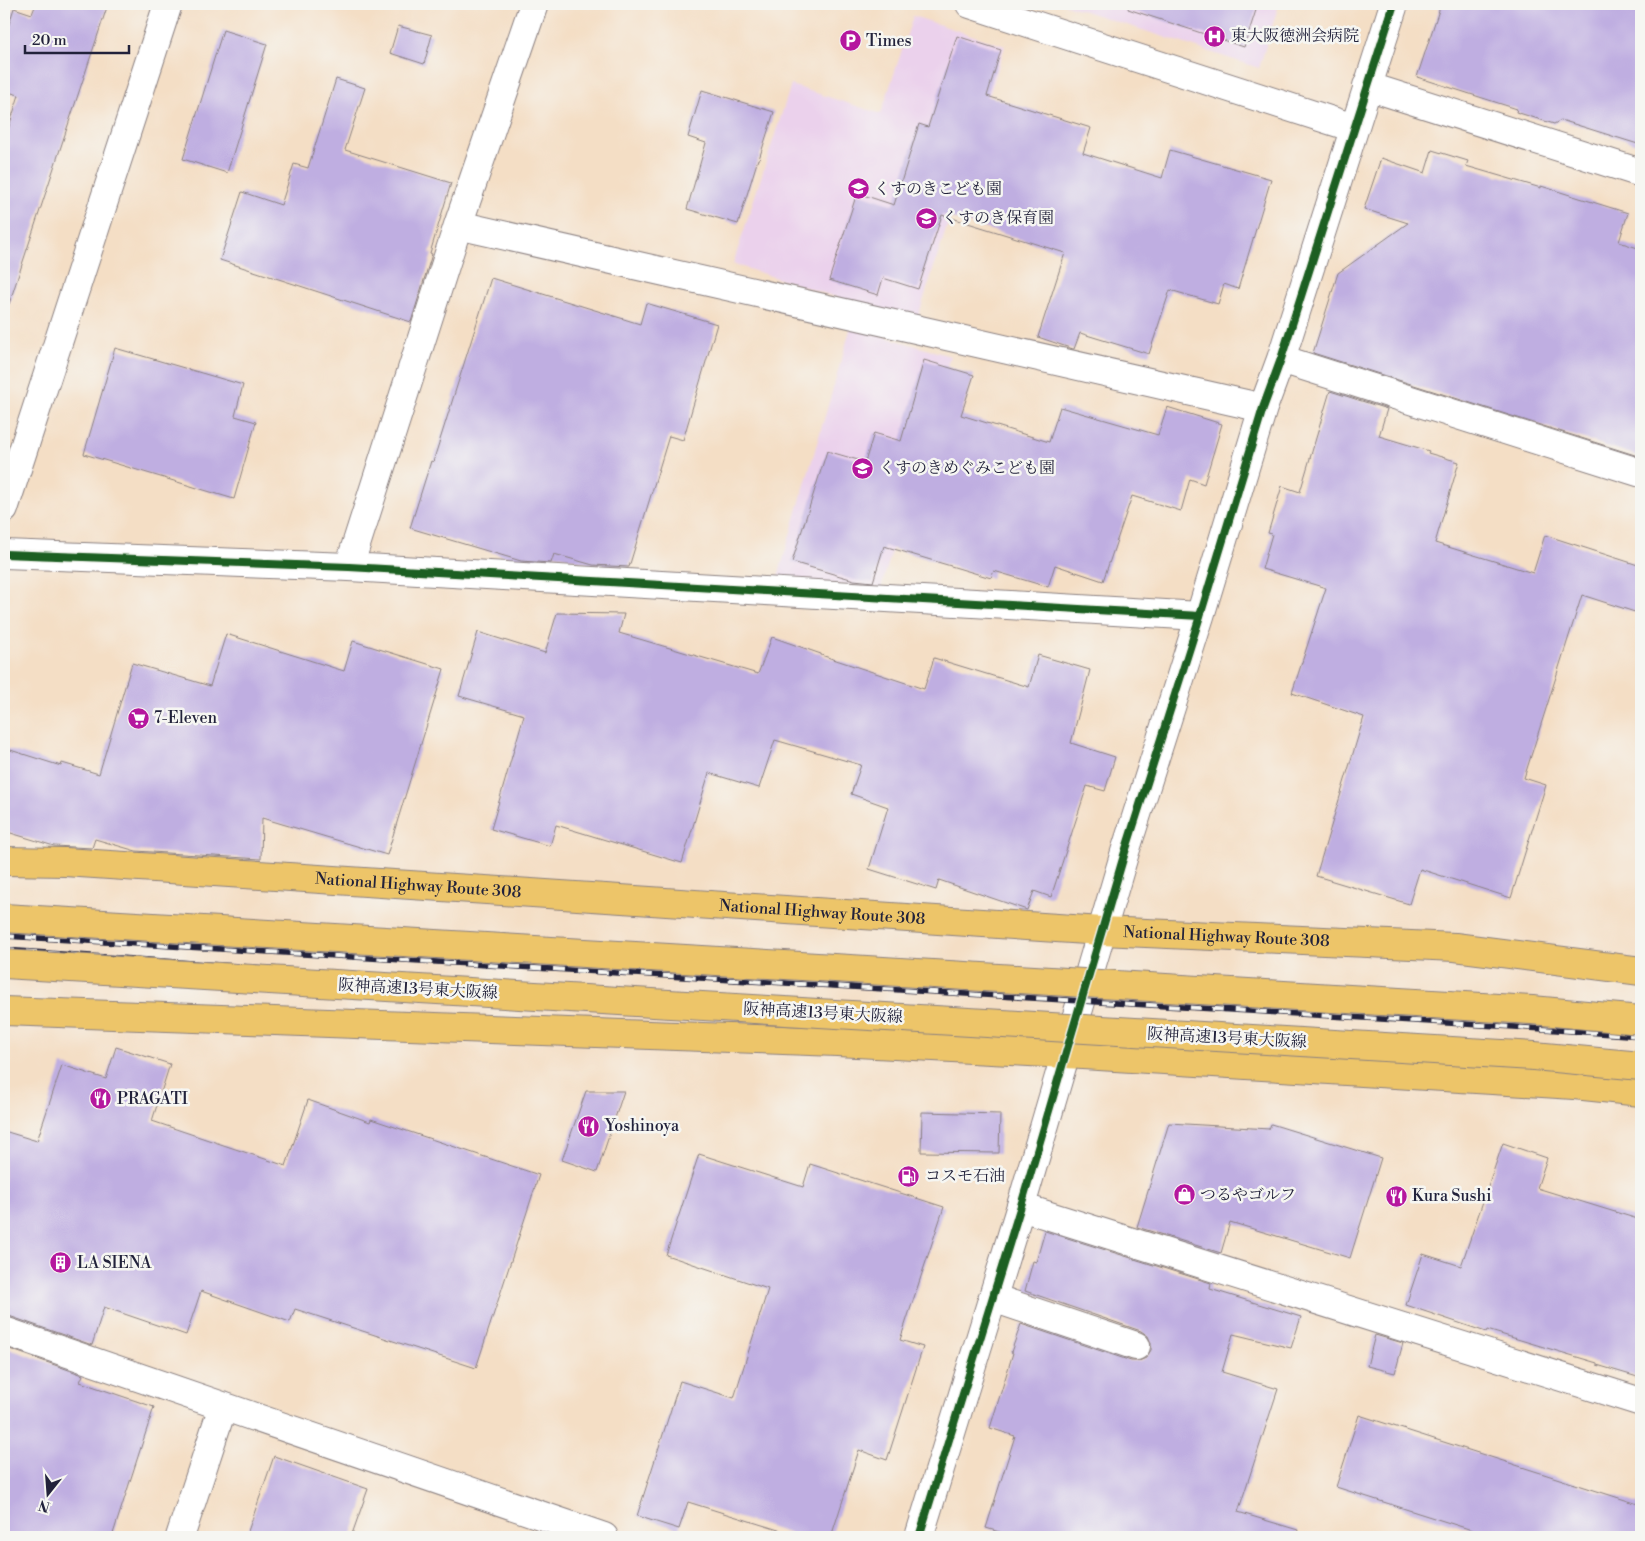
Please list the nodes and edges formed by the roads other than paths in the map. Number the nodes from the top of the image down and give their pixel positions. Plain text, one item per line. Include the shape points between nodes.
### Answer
1 (168, 4) edge
2 (534, 4) edge
3 (970, 4) edge
4 (1394, 4) edge
5 (1366, 86) junction
6 (1354, 128) junction
7 (1641, 173) edge
8 (458, 224) junction
9 (1281, 359) junction
10 (1263, 408) junction
11 (1641, 473) edge
12 (4, 509) edge
13 (4, 554) edge
14 (350, 567) junction
15 (1200, 616) junction
16 (4, 861) edge
17 (4, 918) edge
18 (1102, 931) junction
19 (4, 964) edge
20 (1641, 971) edge
21 (4, 1011) edge
22 (1641, 1020) edge
23 (1066, 1054) junction
24 (1641, 1066) edge
25 (1641, 1092) edge
26 (1020, 1207) junction
27 (993, 1298) junction
28 (4, 1331) edge
29 (1136, 1346) dead end
30 (1641, 1402) edge
31 (223, 1406) junction
32 (568, 1531) edge
33 (180, 1537) edge
34 (604, 1537) edge
35 (919, 1537) edge

1 - 12 street
2 - 8 street
3 - 6 street
4 - 5 street
5 - 6 street
5 - 7 street
6 - 9 street
8 - 10 street
8 - 14 street
9 - 10 street
9 - 11 street
10 - 15 street
13 - 14 street
14 - 15 street
15 - 18 street
16 - 18 highway, National Highway Route 308
17 - 22 highway, bridge via 1522,1009
18 - 20 highway, National Highway Route 308 via 1455,947
18 - 23 street
19 - 24 highway, 阪神高速13号東大阪線, bridge via 1534,1056
21 - 23 highway via 837,1042
23 - 25 highway via 1574,1084
23 - 26 street
26 - 27 street
26 - 30 street
27 - 29 street
27 - 35 street
28 - 31 street
31 - 32 street
31 - 33 street
32 - 34 street

